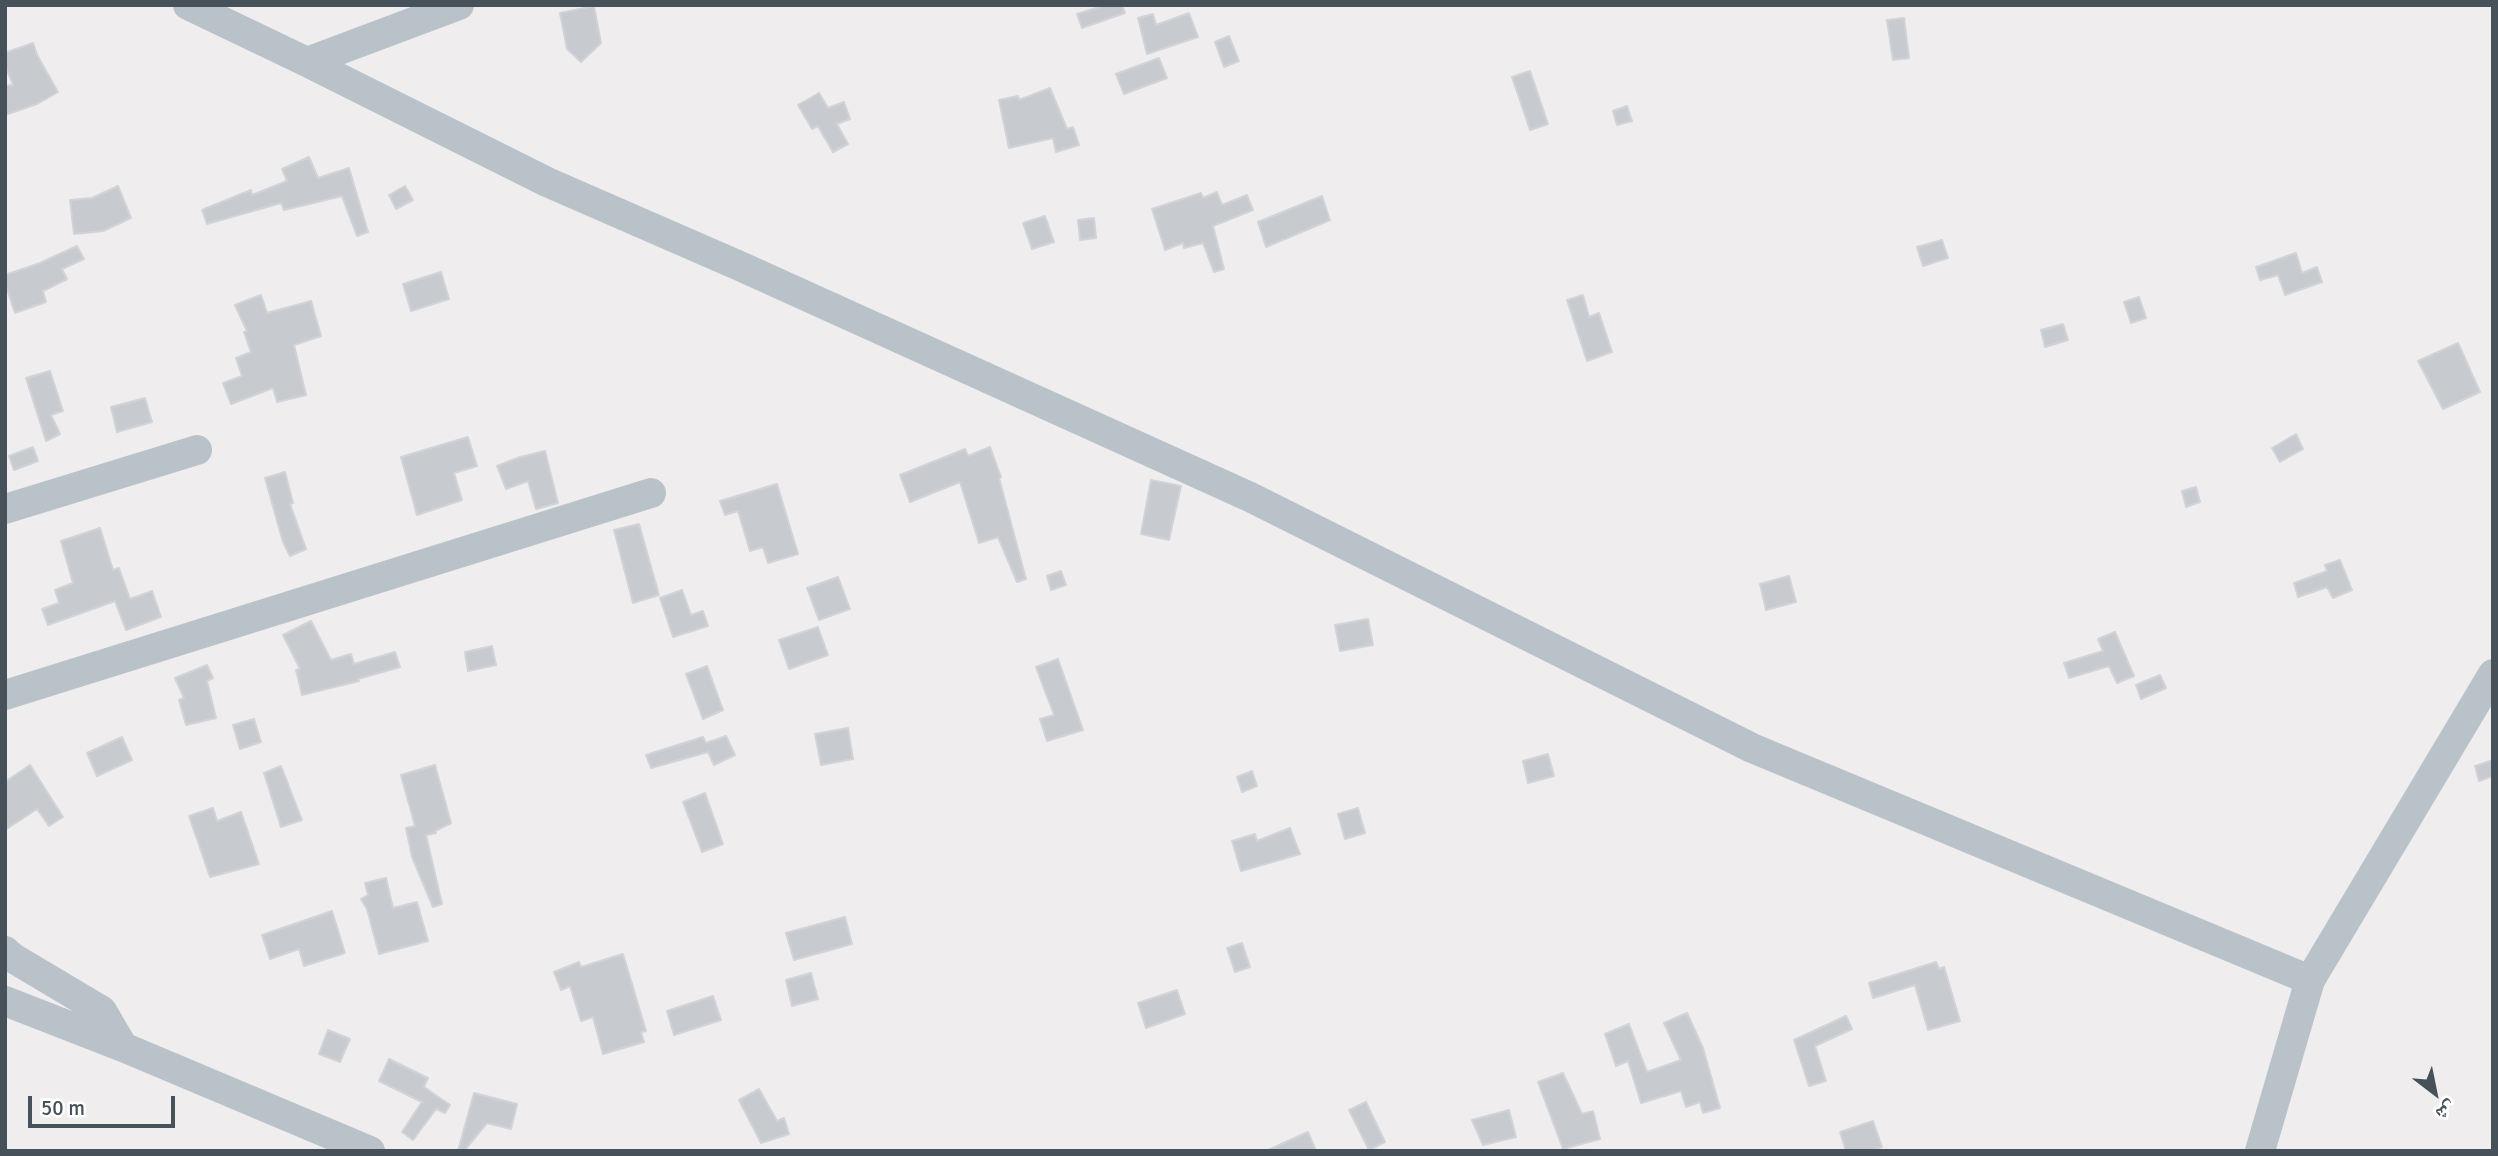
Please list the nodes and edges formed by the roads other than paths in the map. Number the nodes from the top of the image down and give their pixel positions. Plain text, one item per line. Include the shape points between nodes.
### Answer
1 (188, 5) edge
2 (459, 5) edge
3 (307, 62) junction
4 (197, 450) dead end
5 (651, 494) dead end
6 (5, 509) edge
7 (2493, 674) edge
8 (5, 695) edge
9 (5, 951) edge
10 (2309, 981) junction
11 (5, 1001) edge
12 (123, 1047) junction
13 (370, 1151) edge
14 (2260, 1151) edge

1 - 3 street
2 - 3 street
3 - 10 street via 547,182 1250,497 1752,748
4 - 6 street
5 - 8 street
7 - 10 street
9 - 12 street via 102,1011
10 - 14 street
11 - 12 street
12 - 13 street

